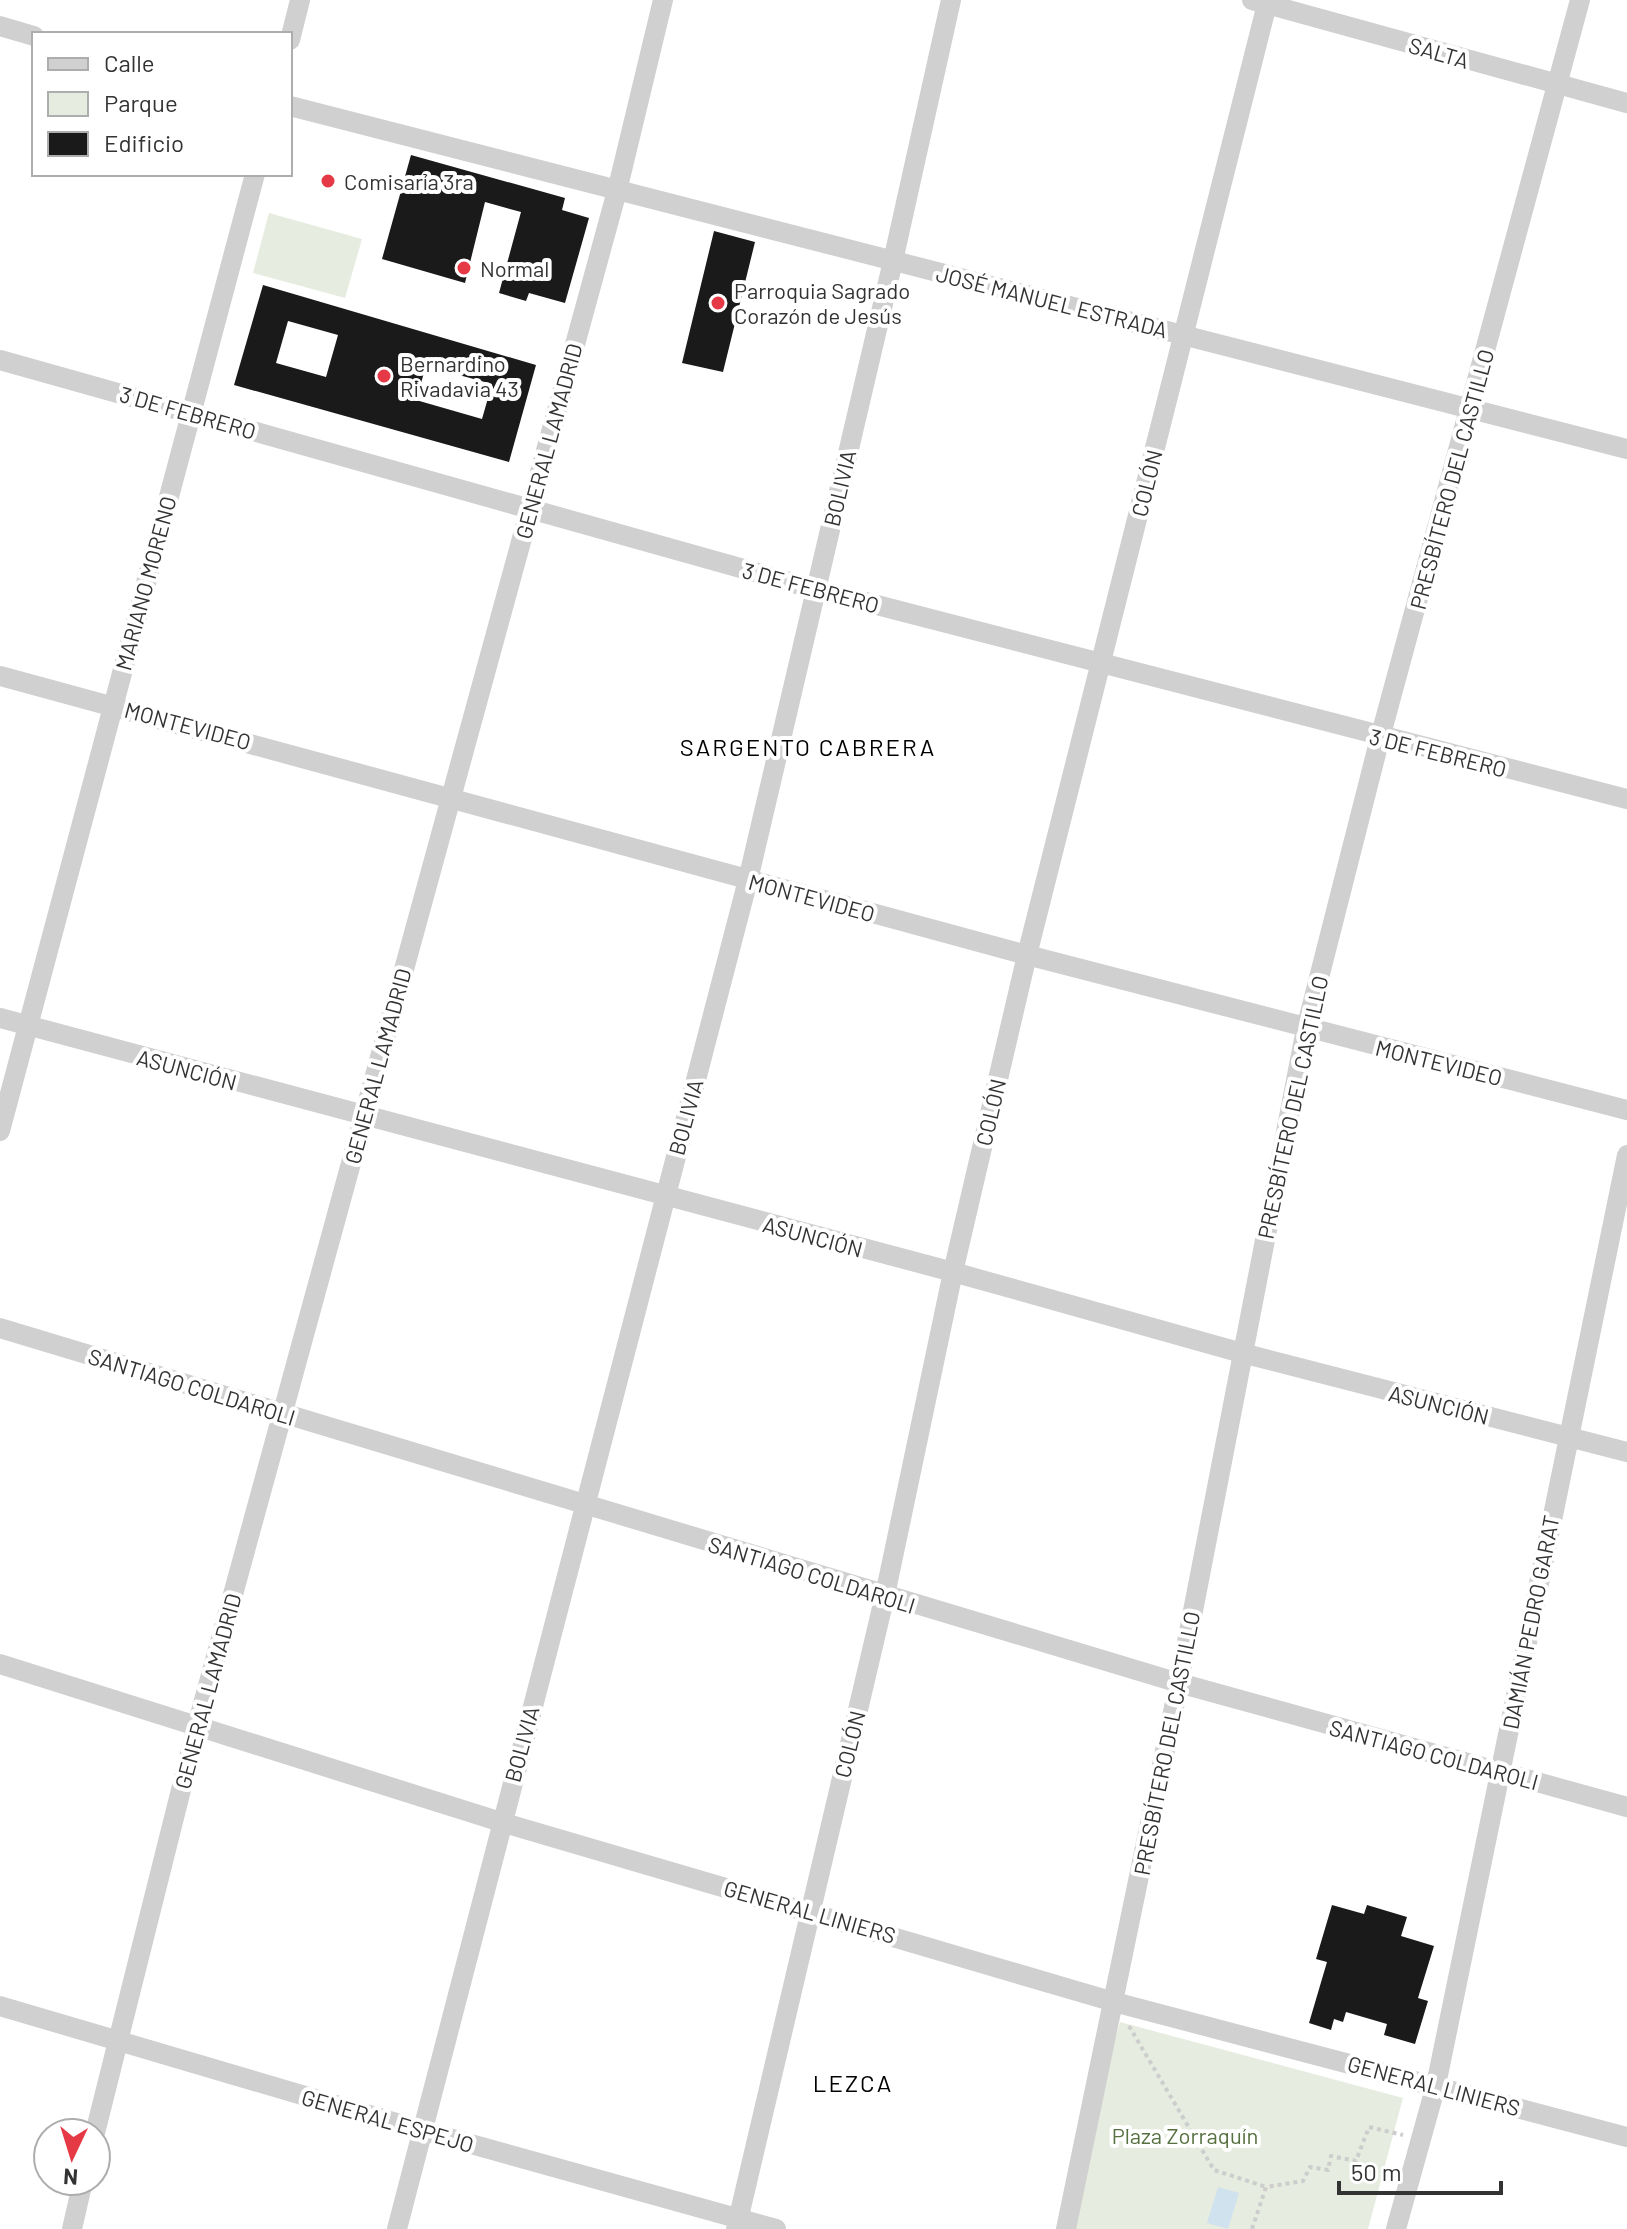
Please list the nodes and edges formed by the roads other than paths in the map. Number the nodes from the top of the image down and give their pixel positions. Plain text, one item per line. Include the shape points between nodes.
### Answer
1 (300, 0) edge
2 (663, 0) edge
3 (951, 0) edge
4 (1580, 0) edge
5 (1263, 1) edge
6 (0, 26) edge
7 (292, 32) edge
8 (32, 35) edge
9 (1557, 85) junction
10 (1627, 103) edge
11 (292, 107) edge
12 (254, 176) edge
13 (617, 191) junction
14 (893, 261) junction
15 (1183, 335) junction
16 (0, 360) edge
17 (1471, 409) junction
18 (190, 412) junction
19 (1627, 449) edge
20 (529, 510) junction
21 (815, 589) junction
22 (1100, 663) junction
23 (0, 676) edge
24 (113, 704) junction
25 (1380, 738) junction
26 (452, 797) junction
27 (1627, 799) edge
28 (748, 880) junction
29 (1027, 955) junction
30 (0, 1018) edge
31 (27, 1026) junction
32 (1306, 1029) junction
33 (1627, 1110) edge
34 (363, 1117) junction
35 (0, 1131) edge
36 (1627, 1155) edge
37 (664, 1197) junction
38 (953, 1272) junction
39 (0, 1328) edge
40 (1242, 1353) junction
41 (282, 1413) junction
42 (1567, 1436) junction
43 (1627, 1452) edge
44 (585, 1506) junction
45 (885, 1595) junction
46 (0, 1664) edge
47 (1179, 1683) junction
48 (197, 1726) junction
49 (1501, 1773) junction
50 (1627, 1807) edge
51 (501, 1822) junction
52 (809, 1910) junction
53 (1114, 2002) junction
54 (0, 2006) edge
55 (117, 2041) junction
56 (1436, 2085) junction
57 (99, 2117) edge
58 (424, 2131) junction
59 (1627, 2137) edge
60 (79, 2197) edge
61 (738, 2224) edge
62 (72, 2229) edge
63 (397, 2229) edge
64 (776, 2229) edge
65 (1066, 2229) edge
66 (1396, 2229) edge

1 - 7 street
2 - 13 street, GENERAL LAMADRID
3 - 14 street, BOLIVIA
4 - 9 street, PRESBÍTERO DEL CASTILLO
5 - 9 street, SALTA
5 - 15 street, COLÓN
6 - 8 street
9 - 10 street, SALTA
9 - 17 street, PRESBÍTERO DEL CASTILLO
11 - 13 street, JOSÉ MANUEL ESTRADA
12 - 18 street, MARIANO MORENO
13 - 14 street, JOSÉ MANUEL ESTRADA
13 - 20 street, GENERAL LAMADRID
14 - 15 street, JOSÉ MANUEL ESTRADA
14 - 21 street, BOLIVIA
15 - 17 street, JOSÉ MANUEL ESTRADA
15 - 22 street, COLÓN
16 - 18 street, 3 DE FEBRERO
17 - 19 street, JOSÉ MANUEL ESTRADA
17 - 25 street, PRESBÍTERO DEL CASTILLO
18 - 20 street, 3 DE FEBRERO
18 - 24 street, MARIANO MORENO
20 - 21 street, 3 DE FEBRERO
20 - 26 street, GENERAL LAMADRID
21 - 22 street, 3 DE FEBRERO
21 - 28 street, BOLIVIA
22 - 25 street, 3 DE FEBRERO
22 - 29 street, COLÓN
23 - 24 street, MONTEVIDEO
24 - 26 street, MONTEVIDEO
24 - 31 street, MARIANO MORENO
25 - 27 street, 3 DE FEBRERO
25 - 32 street, PRESBÍTERO DEL CASTILLO
26 - 28 street, MONTEVIDEO
26 - 34 street, GENERAL LAMADRID
28 - 29 street, MONTEVIDEO
28 - 37 street, BOLIVIA
29 - 32 street, MONTEVIDEO
29 - 38 street, COLÓN
30 - 31 street, ASUNCIÓN
31 - 34 street, ASUNCIÓN
31 - 35 street, MARIANO MORENO
32 - 33 street, MONTEVIDEO
32 - 40 street, PRESBÍTERO DEL CASTILLO
34 - 37 street, ASUNCIÓN
34 - 41 street, GENERAL LAMADRID
36 - 42 street, DAMIÁN PEDRO GARAT
37 - 38 street, ASUNCIÓN
37 - 44 street, BOLIVIA
38 - 40 street, ASUNCIÓN
38 - 45 street, COLÓN
39 - 41 street, SANTIAGO COLDAROLI
40 - 42 street, ASUNCIÓN
40 - 47 street, PRESBÍTERO DEL CASTILLO
41 - 44 street, SANTIAGO COLDAROLI
41 - 48 street, GENERAL LAMADRID
42 - 43 street, ASUNCIÓN
42 - 49 street, DAMIÁN PEDRO GARAT
44 - 45 street, SANTIAGO COLDAROLI
44 - 51 street, BOLIVIA
45 - 47 street, SANTIAGO COLDAROLI
45 - 52 street, COLÓN
46 - 48 street, GENERAL LINIERS
47 - 49 street, SANTIAGO COLDAROLI
47 - 53 street, PRESBÍTERO DEL CASTILLO
48 - 51 street, GENERAL LINIERS
48 - 55 street, GENERAL LAMADRID
49 - 50 street, SANTIAGO COLDAROLI
49 - 56 street, DAMIÁN PEDRO GARAT
51 - 52 street, GENERAL LINIERS
51 - 58 street, BOLIVIA
52 - 53 street, GENERAL LINIERS
52 - 61 street, COLÓN
53 - 56 street, GENERAL LINIERS
53 - 65 street, PRESBÍTERO DEL CASTILLO
54 - 55 street, GENERAL ESPEJO
55 - 57 street, GENERAL LAMADRID
55 - 58 street, GENERAL ESPEJO
56 - 59 street, GENERAL LINIERS
56 - 66 street, DAMIÁN PEDRO GARAT
58 - 61 street, GENERAL ESPEJO
58 - 63 street, BOLIVIA
60 - 62 street
61 - 64 street, GENERAL ESPEJO

